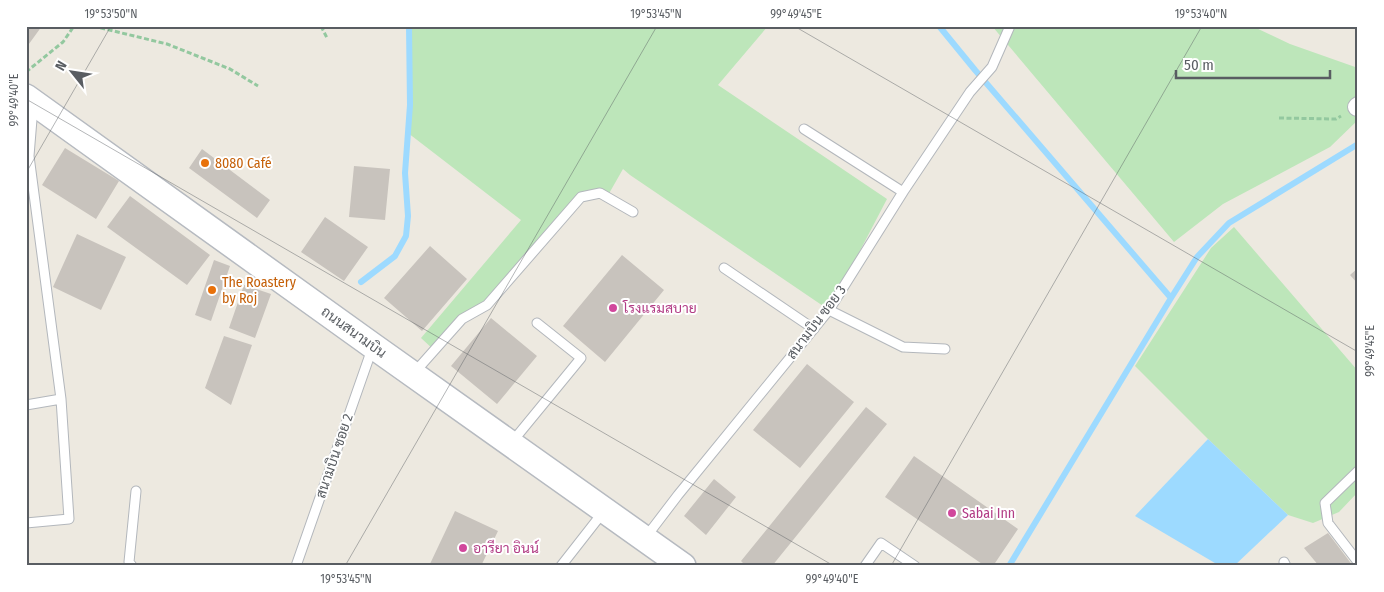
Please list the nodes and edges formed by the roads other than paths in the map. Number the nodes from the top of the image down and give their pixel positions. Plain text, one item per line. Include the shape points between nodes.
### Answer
1 (1010, 26) edge
2 (30, 100) edge
3 (804, 129) dead end
4 (903, 192) junction
5 (633, 212) dead end
6 (724, 268) dead end
7 (829, 310) junction
8 (537, 323) dead end
9 (814, 329) junction
10 (373, 346) junction
11 (945, 349) dead end
12 (413, 374) junction
13 (61, 399) junction
14 (26, 405) edge
15 (510, 444) junction
16 (1358, 471) edge
17 (136, 491) dead end
18 (604, 511) junction
19 (26, 523) edge
20 (645, 539) junction
21 (1358, 562) edge
22 (132, 566) edge
23 (296, 566) edge
24 (561, 566) edge
25 (683, 566) edge
26 (865, 566) edge
27 (915, 566) edge

1 - 4 lane, สนามบิน ซอย 3 via 992,68 973,89
2 - 10 street, ถนนสนามบิน
2 - 13 lane via 30,156
3 - 4 lane
4 - 7 lane, สนามบิน ซอย 3
5 - 12 lane via 600,193 581,197 487,305 462,318
6 - 9 lane
7 - 9 lane, สนามบิน ซอย 3
7 - 11 lane via 903,347
8 - 15 lane via 581,358
9 - 20 lane, สนามบิน ซอย 3
10 - 12 street, ถนนสนามบิน
10 - 23 lane, สนามบิน ซอย 2
12 - 15 street, ถนนสนามบิน
13 - 14 lane
13 - 19 lane via 69,519
15 - 18 street, ถนนสนามบิน
16 - 21 lane via 1325,503 1328,523
17 - 22 lane via 129,562
18 - 20 street, ถนนสนามบิน
18 - 24 lane
20 - 25 street, ถนนสนามบิน
26 - 27 lane via 881,543

